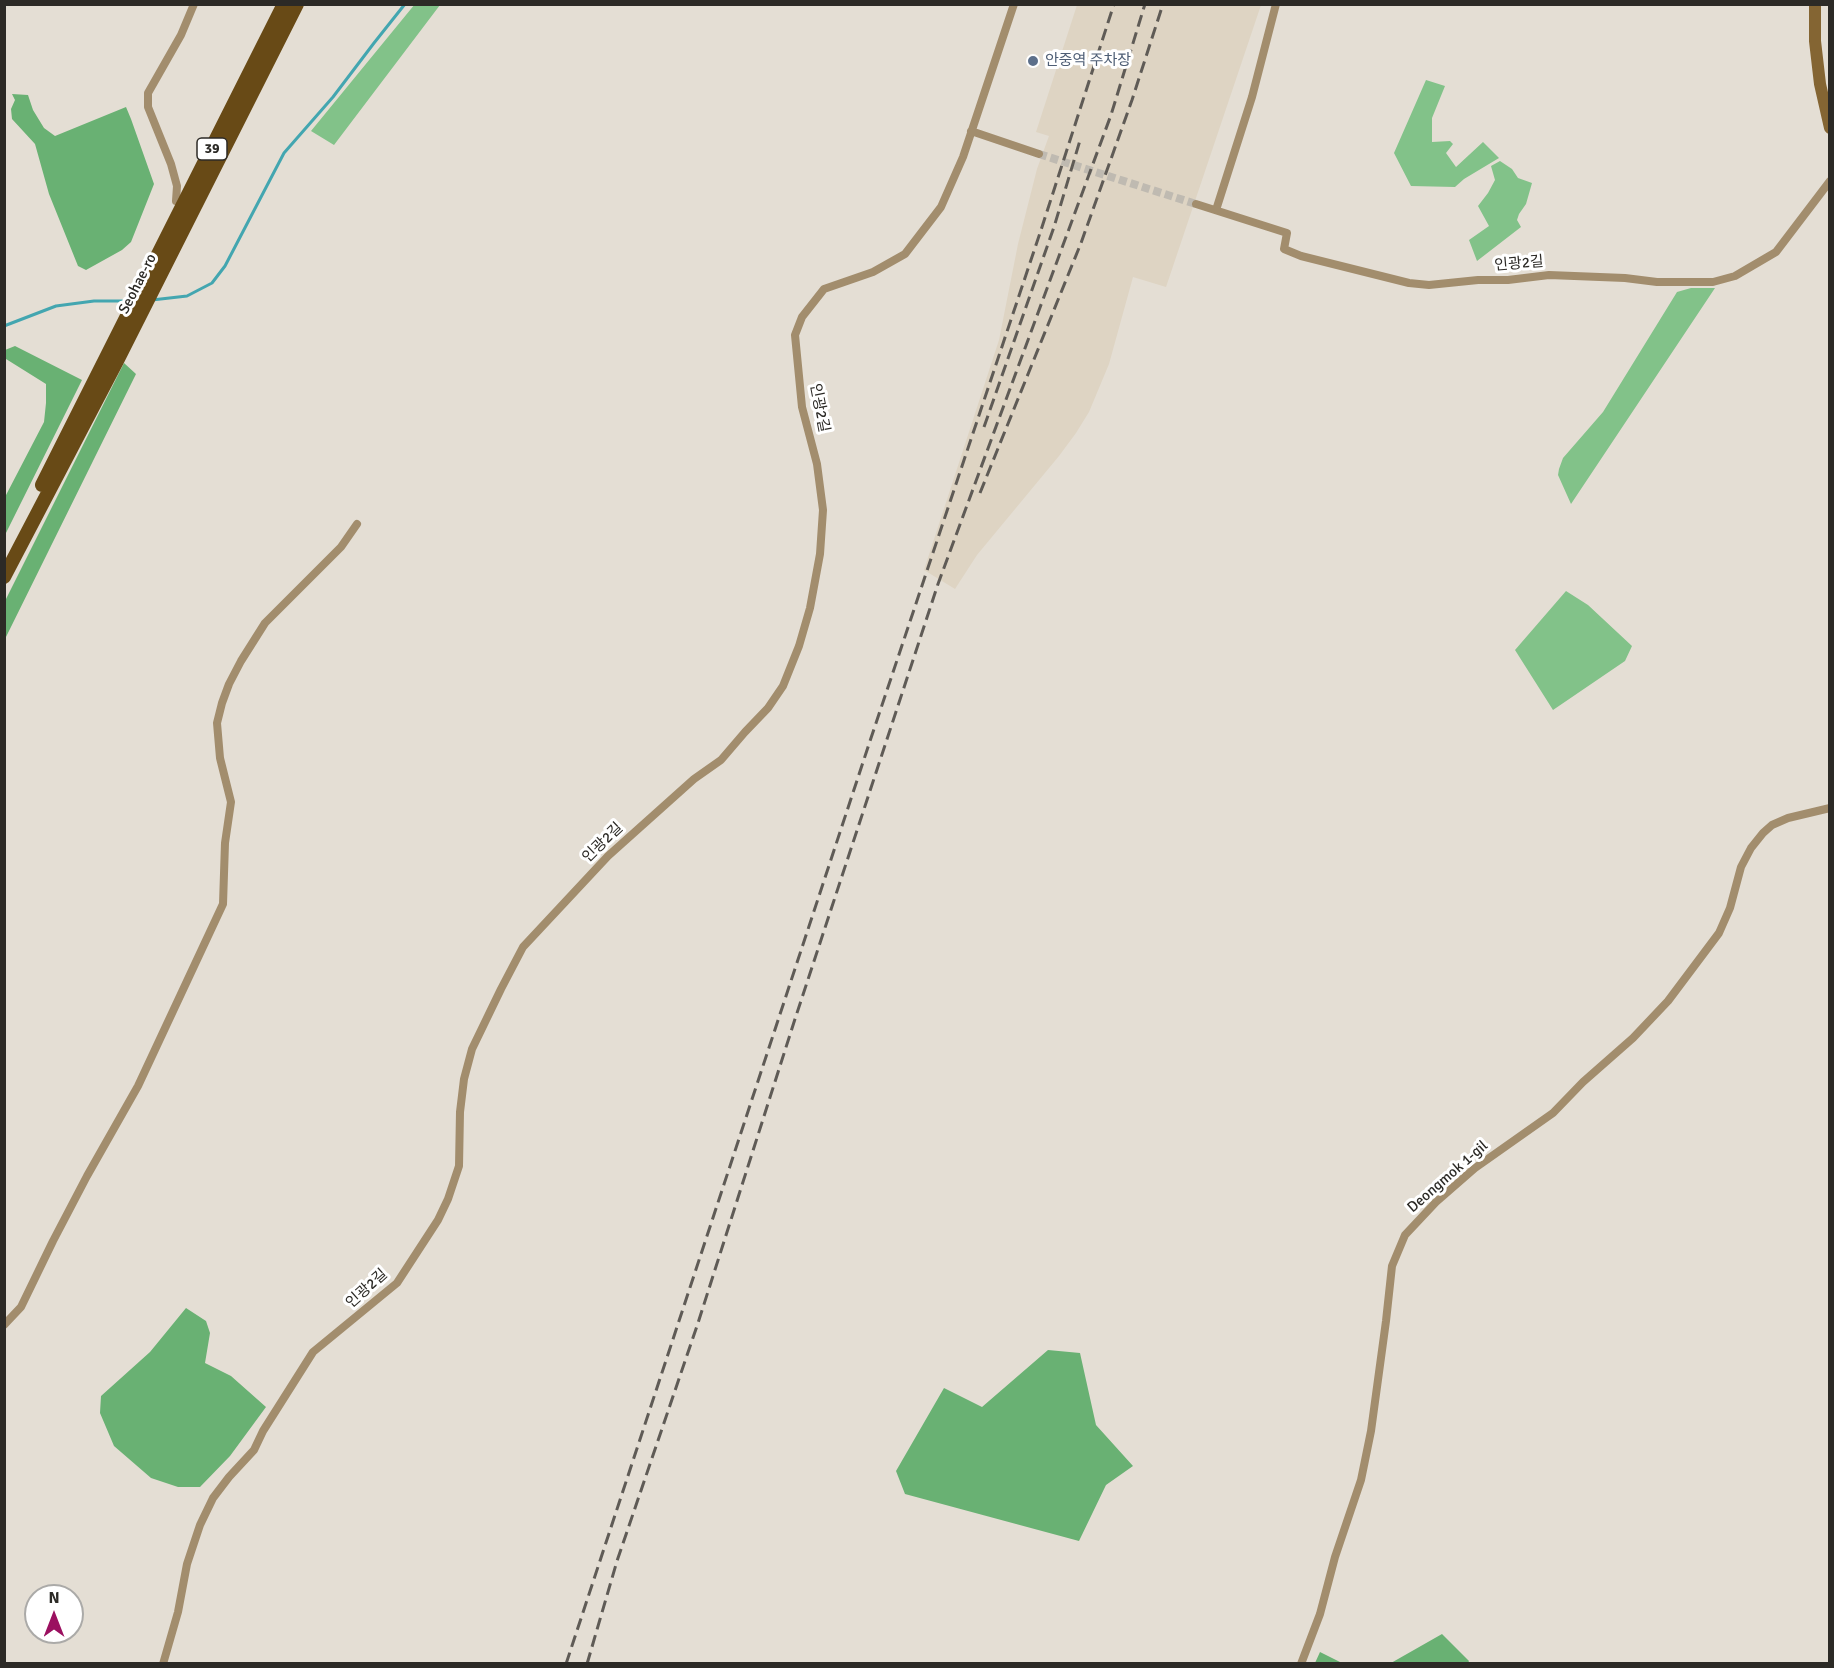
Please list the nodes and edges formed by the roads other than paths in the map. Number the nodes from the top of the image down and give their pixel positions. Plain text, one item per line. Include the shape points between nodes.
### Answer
1 (194, 4) edge
2 (284, 4) edge
3 (297, 4) edge
4 (1014, 4) edge
5 (1276, 4) edge
6 (1815, 4) edge
7 (1830, 128) edge
8 (971, 131) junction
9 (1039, 154) tunnel mouth
10 (1830, 181) edge
11 (176, 201) dead end
12 (1196, 204) tunnel mouth
13 (1216, 210) junction
14 (142, 289) junction
15 (136, 310) junction
16 (357, 524) dead end
17 (4, 560) edge
18 (4, 577) edge
19 (1830, 808) edge
20 (4, 1325) edge
21 (163, 1664) edge
22 (1301, 1664) edge

1 - 11 street via 148,93 148,107 177,186
2 - 14 main road, Seohae-ro / 39
3 - 14 main road, Seohae-ro / 39
4 - 8 street, 인광2길
5 - 13 street
6 - 7 main road via 1820,84
8 - 9 street
8 - 21 street, 인광2길 via 941,207 905,254 873,272 824,289 802,317 795,335 802,407 817,464 823,510 810,608 783,686 721,759 608,856 523,947 472,1049 460,1112 459,1167 438,1220 397,1283 313,1352 254,1450 213,1498 187,1564
10 - 13 street, 인광2길 via 1776,252 1735,276 1713,282 1549,275 1429,285 1409,283 1301,256 1284,249 1287,233
12 - 13 street, 인광2길
14 - 15 main road, Seohae-ro / 39
15 - 17 main road, Seohae-ro / 39
15 - 18 main road, Seohae-ro / 39
16 - 20 street via 341,547 265,623 229,684 218,723 220,758 231,802 223,904 138,1086 82,1185 21,1307
19 - 22 street, Deongmok 1-gil via 1788,818 1763,833 1741,867 1719,933 1668,1001 1553,1113 1475,1168 1405,1235 1392,1266 1361,1480

